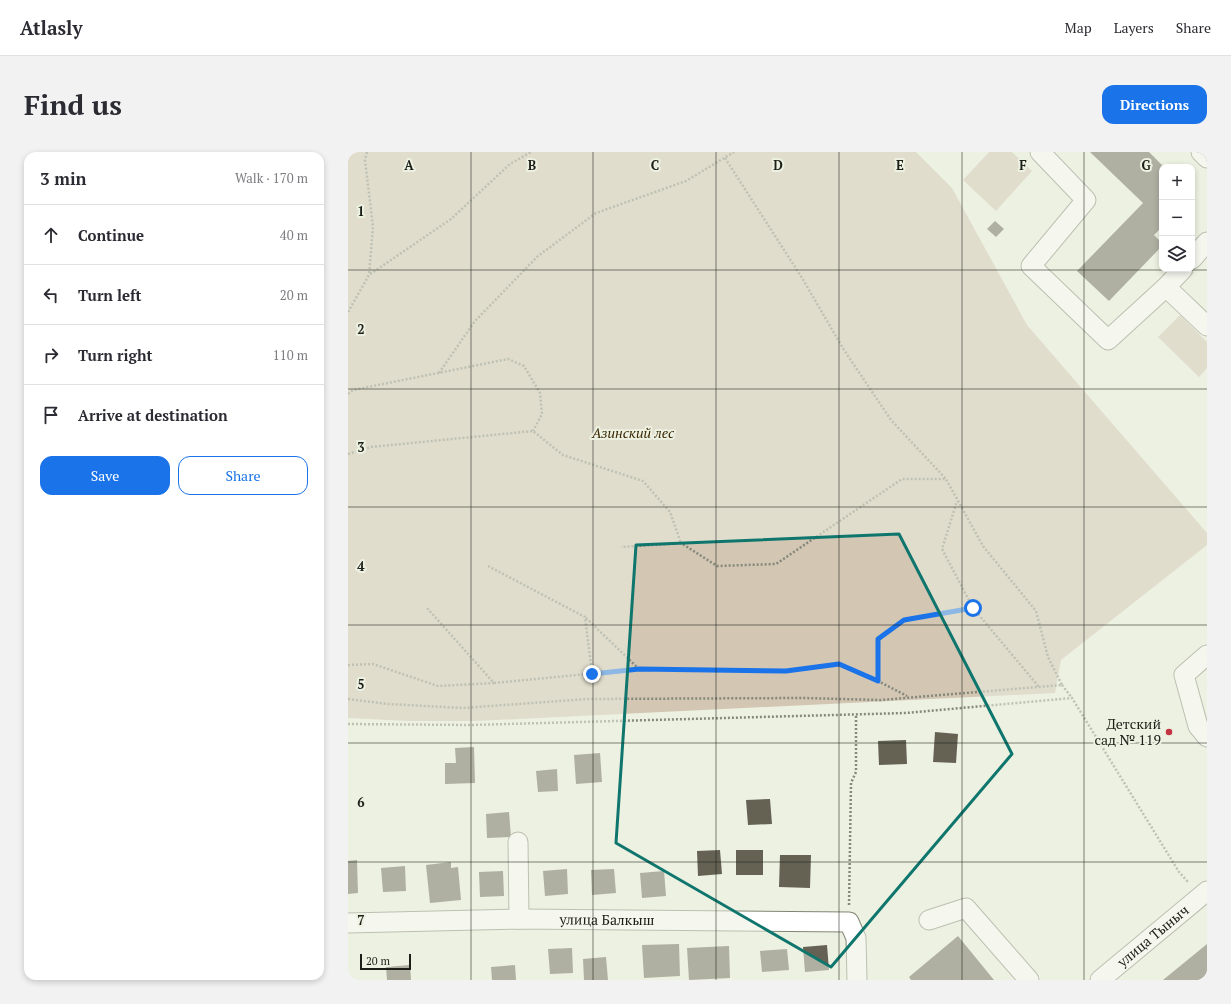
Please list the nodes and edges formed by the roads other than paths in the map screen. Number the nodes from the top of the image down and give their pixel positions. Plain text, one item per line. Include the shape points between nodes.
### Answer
1 (1040, 152) edge
2 (1201, 152) edge
3 (1207, 158) edge
4 (1207, 242) edge
5 (1195, 256) edge
6 (1180, 272) edge
7 (1166, 287) junction
8 (1207, 326) edge
9 (1207, 655) edge
10 (1207, 737) edge
11 (518, 842) dead end
12 (1204, 894) edge
13 (519, 919) junction
14 (929, 920) dead end
15 (348, 923) edge
16 (857, 980) edge
17 (1029, 980) edge
18 (1100, 980) edge

1 - 7 street via 1086,200 1031,266 1108,340
2 - 3 street
4 - 5 street
6 - 7 street
7 - 8 street
9 - 10 street via 1184,675 1198,726
11 - 13 street
12 - 18 street, улица Тыныч
13 - 15 street, улица Балкыш
13 - 16 street, улица Балкыш via 852,930
14 - 17 street via 966,908

